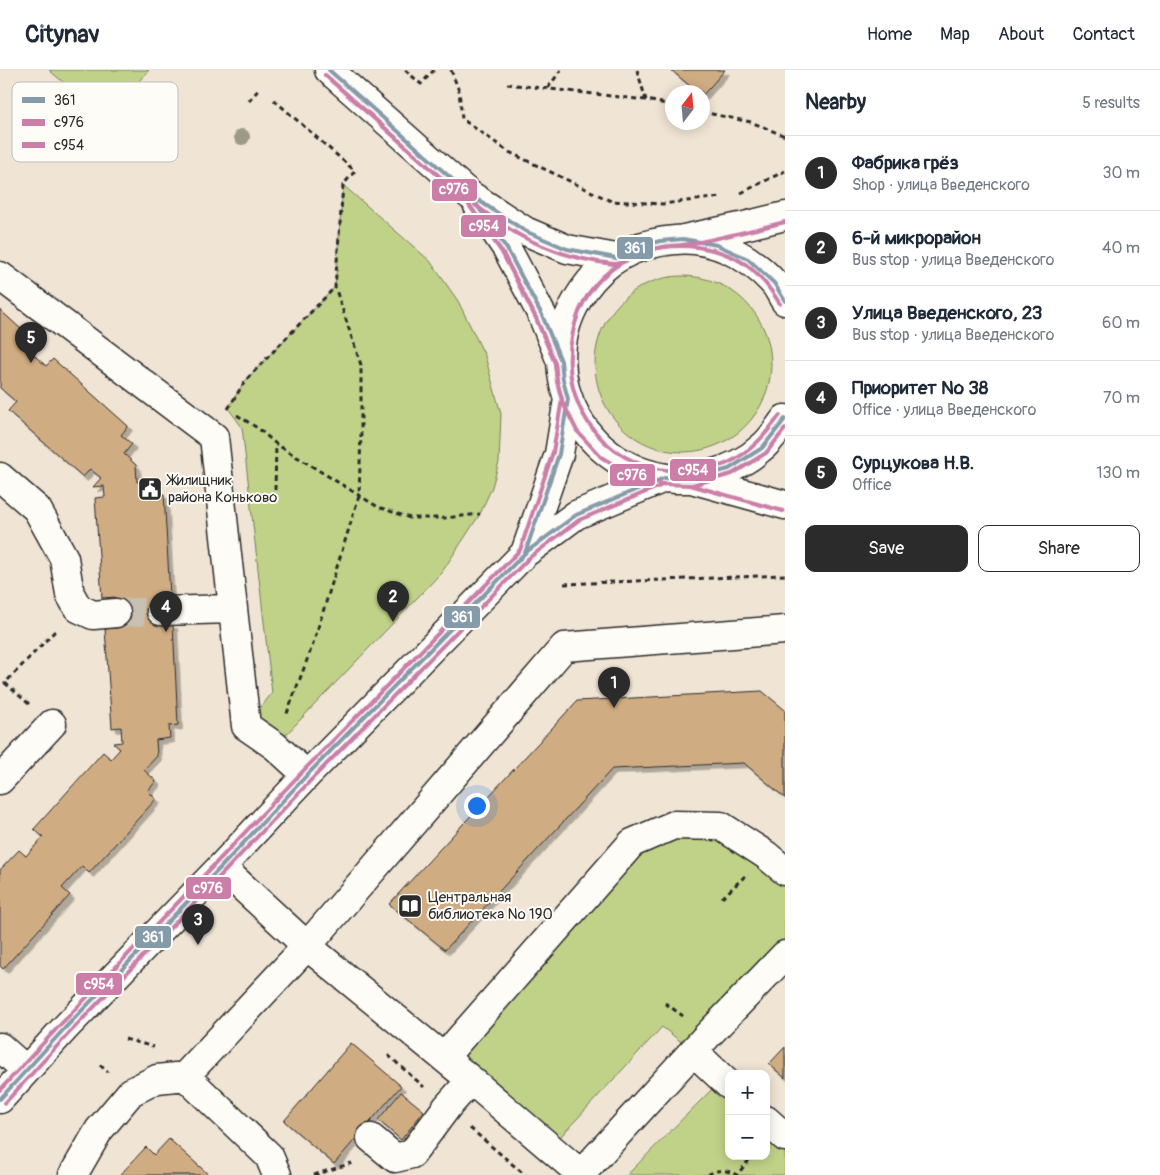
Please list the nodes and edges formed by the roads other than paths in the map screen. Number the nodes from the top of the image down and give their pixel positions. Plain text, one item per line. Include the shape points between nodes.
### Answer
1 (329, 70) edge
2 (470, 195) junction
3 (785, 216) edge
4 (683, 239) junction
5 (616, 258) junction
6 (0, 276) edge
7 (785, 301) edge
8 (561, 361) junction
9 (568, 399) junction
10 (785, 419) edge
11 (0, 477) edge
12 (664, 478) junction
13 (691, 479) junction
14 (785, 505) edge
15 (525, 553) junction
16 (233, 608) junction
17 (160, 610) tunnel mouth
18 (116, 613) tunnel mouth
19 (785, 630) edge
20 (52, 724) dead end
21 (307, 775) junction
22 (0, 780) edge
23 (221, 867) junction
24 (785, 871) edge
25 (307, 946) junction
26 (785, 955) edge
27 (0, 1047) edge
28 (693, 1051) junction
29 (444, 1057) junction
30 (26, 1070) junction
31 (186, 1076) junction
32 (471, 1080) junction
33 (725, 1081) edge
34 (0, 1098) edge
35 (770, 1124) edge
36 (785, 1137) edge
37 (371, 1138) dead end
38 (73, 1175) edge
39 (277, 1175) edge
40 (582, 1175) edge

1 - 2 main road
2 - 5 main road via 525,231 567,249
2 - 8 main road via 507,249 542,314
3 - 4 main road
4 - 5 main road via 637,247
4 - 7 main road via 717,245 748,259 774,282
5 - 8 main road via 592,278 575,303 564,331
6 - 16 main road via 214,437
8 - 9 main road
9 - 12 main road via 582,428 605,452 633,469
9 - 15 main road via 559,454
10 - 13 main road via 762,448 729,469
11 - 18 main road via 37,509 64,558 70,594 78,608 93,615
12 - 13 main road
12 - 15 main road via 576,515
13 - 14 main road
15 - 21 main road
16 - 17 main road
16 - 21 main road via 246,726 275,746
19 - 25 main road via 564,647
20 - 22 main road
21 - 23 main road
23 - 25 main road
23 - 30 main road
24 - 29 main road via 721,826 674,825 632,843
25 - 29 main road
25 - 31 main road
26 - 28 main road
27 - 30 main road
28 - 33 main road
28 - 40 main road
29 - 32 main road
30 - 34 main road
31 - 38 main road via 157,1079 131,1092 99,1130
31 - 39 main road via 269,1156
32 - 37 main road via 412,1154 395,1158
32 - 40 main road
35 - 36 main road

